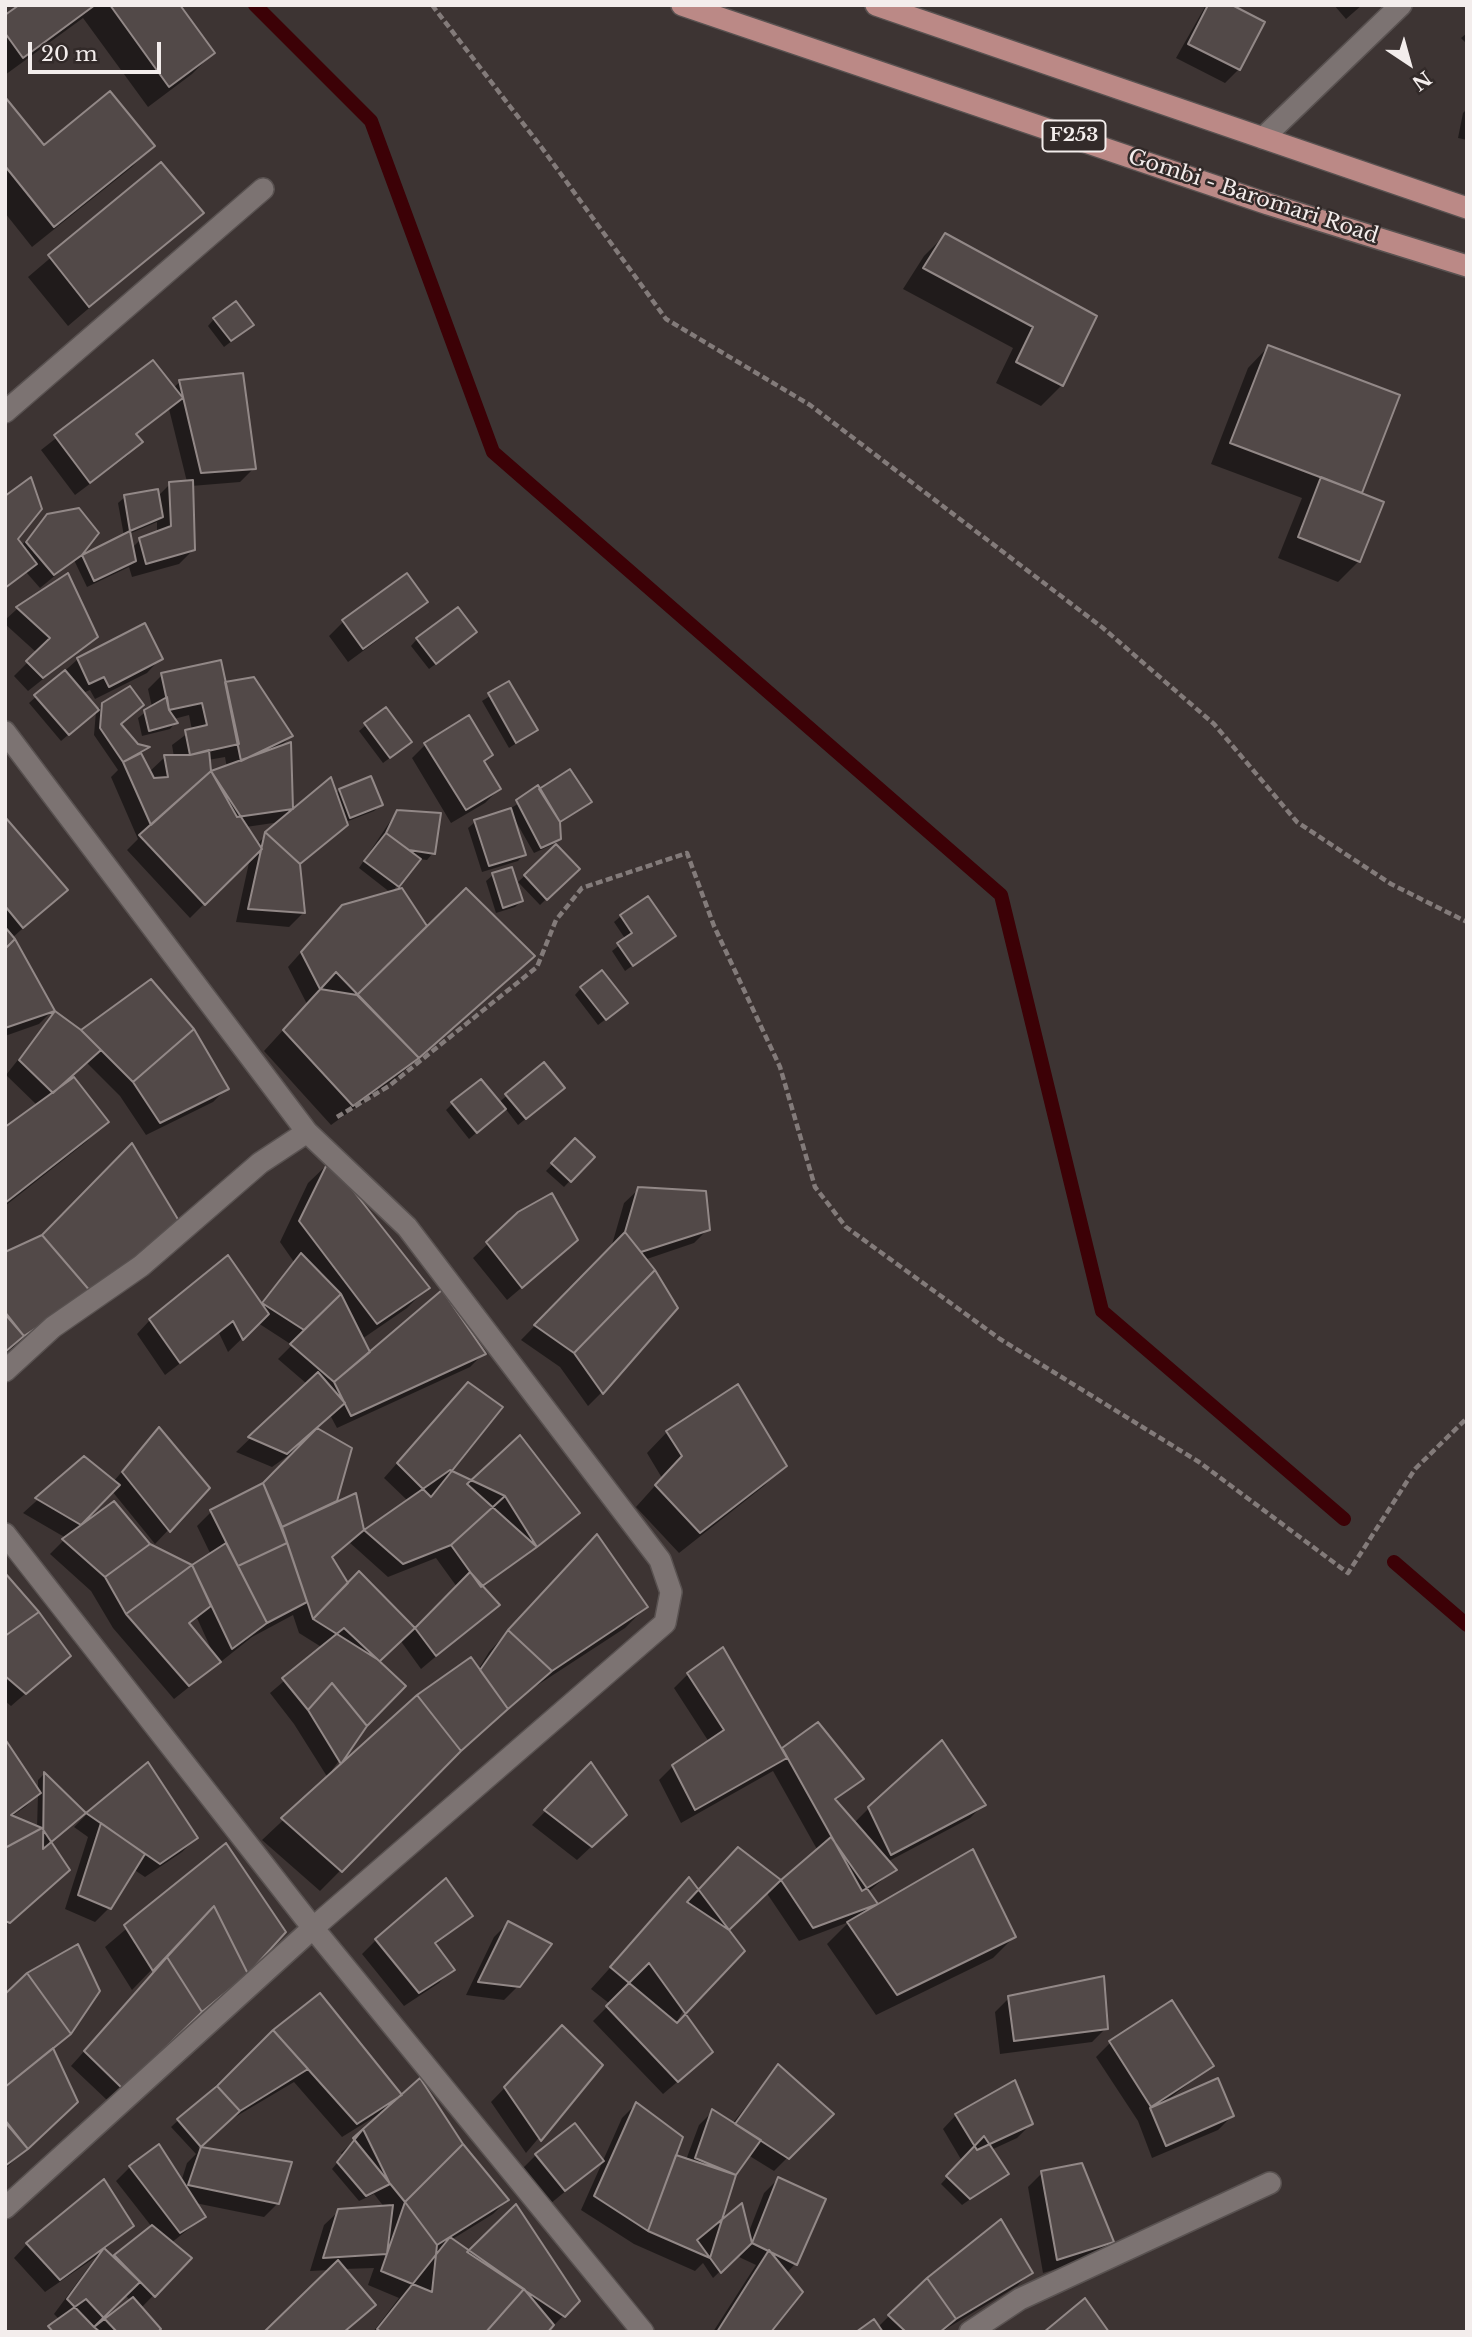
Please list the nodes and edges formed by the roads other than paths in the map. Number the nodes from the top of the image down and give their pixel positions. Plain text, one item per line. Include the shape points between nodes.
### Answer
1 (682, 5) edge
2 (876, 5) edge
3 (1401, 5) edge
4 (1263, 138) junction
5 (263, 189) dead end
6 (1467, 208) edge
7 (1467, 266) edge
8 (5, 412) edge
9 (5, 732) edge
10 (307, 1132) junction
11 (5, 1371) edge
12 (5, 1534) edge
13 (313, 1928) junction
14 (1270, 2183) dead end
15 (5, 2207) edge
16 (643, 2332) edge
17 (971, 2332) edge

1 - 7 main road, Gombi - Baromari Road / F253 via 1268,204
2 - 4 main road
3 - 4 street
4 - 6 main road
5 - 8 street
9 - 10 street
10 - 11 street via 260,1163 141,1266 53,1327
10 - 13 street via 407,1227 660,1560 671,1592 664,1623
12 - 13 street
13 - 15 street
13 - 16 street
14 - 17 street via 1020,2299

